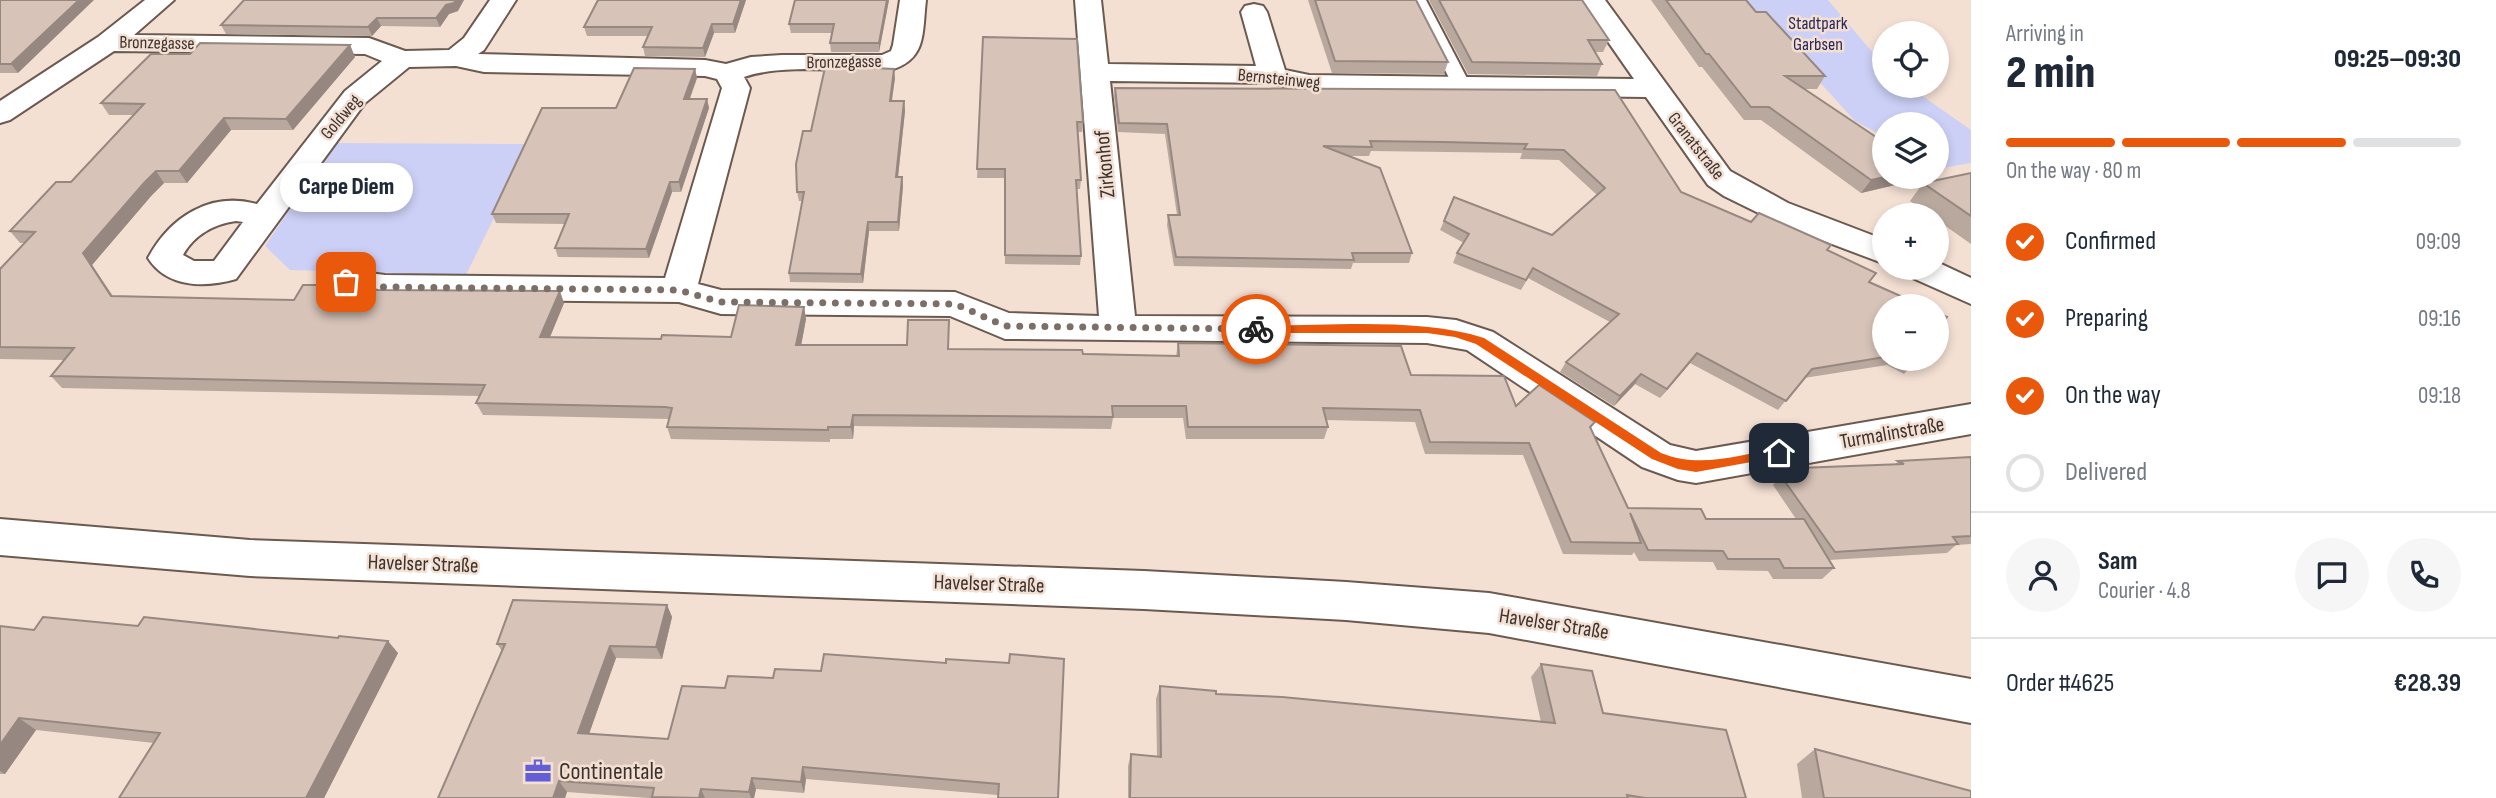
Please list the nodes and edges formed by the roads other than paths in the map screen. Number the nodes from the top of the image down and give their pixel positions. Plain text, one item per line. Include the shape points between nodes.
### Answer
1 (161, 0) edge
2 (503, 0) edge
3 (913, 0) edge
4 (1088, 0) edge
5 (1418, 0) edge
6 (1591, 0) edge
7 (1254, 12) dead end
8 (108, 43) junction
9 (456, 58) junction
10 (402, 59) junction
11 (1097, 72) junction
12 (728, 73) junction
13 (1273, 75) junction
14 (1461, 84) junction
15 (1652, 88) junction
16 (0, 114) edge
17 (265, 217) dead end
18 (1872, 247) edge
19 (1946, 280) edge
20 (346, 282) edge
21 (679, 290) junction
22 (1971, 292) edge
23 (1118, 329) junction
24 (1971, 419) edge
25 (0, 537) edge
26 (1971, 701) edge

1 - 8 street
2 - 9 street via 474,44
3 - 12 street, Bronzegasse via 907,45 895,60 751,65
4 - 11 street, Zirkonhof
5 - 14 lane
6 - 15 street, Granatstraße
7 - 13 street
8 - 10 street, Bronzegasse via 369,47
8 - 16 street
9 - 10 street, Bronzegasse
9 - 12 street, Bronzegasse via 484,64 705,68
10 - 17 street, Goldweg via 355,97
11 - 13 street, Bernsteinweg
11 - 23 street, Zirkonhof
12 - 21 street via 736,88
13 - 14 street, Bernsteinweg via 1309,84
14 - 15 street, Bernsteinweg
15 - 18 street, Granatstraße via 1710,168 1732,188
19 - 22 street
20 - 21 street, Turmalinstraße via 384,287
21 - 23 street, Turmalinstraße via 720,302 955,304 1005,326
23 - 24 street, Turmalinstraße via 1456,333 1480,341 1656,456 1696,467
25 - 26 street, Havelser Straße via 250,558 1359,602 1489,613

